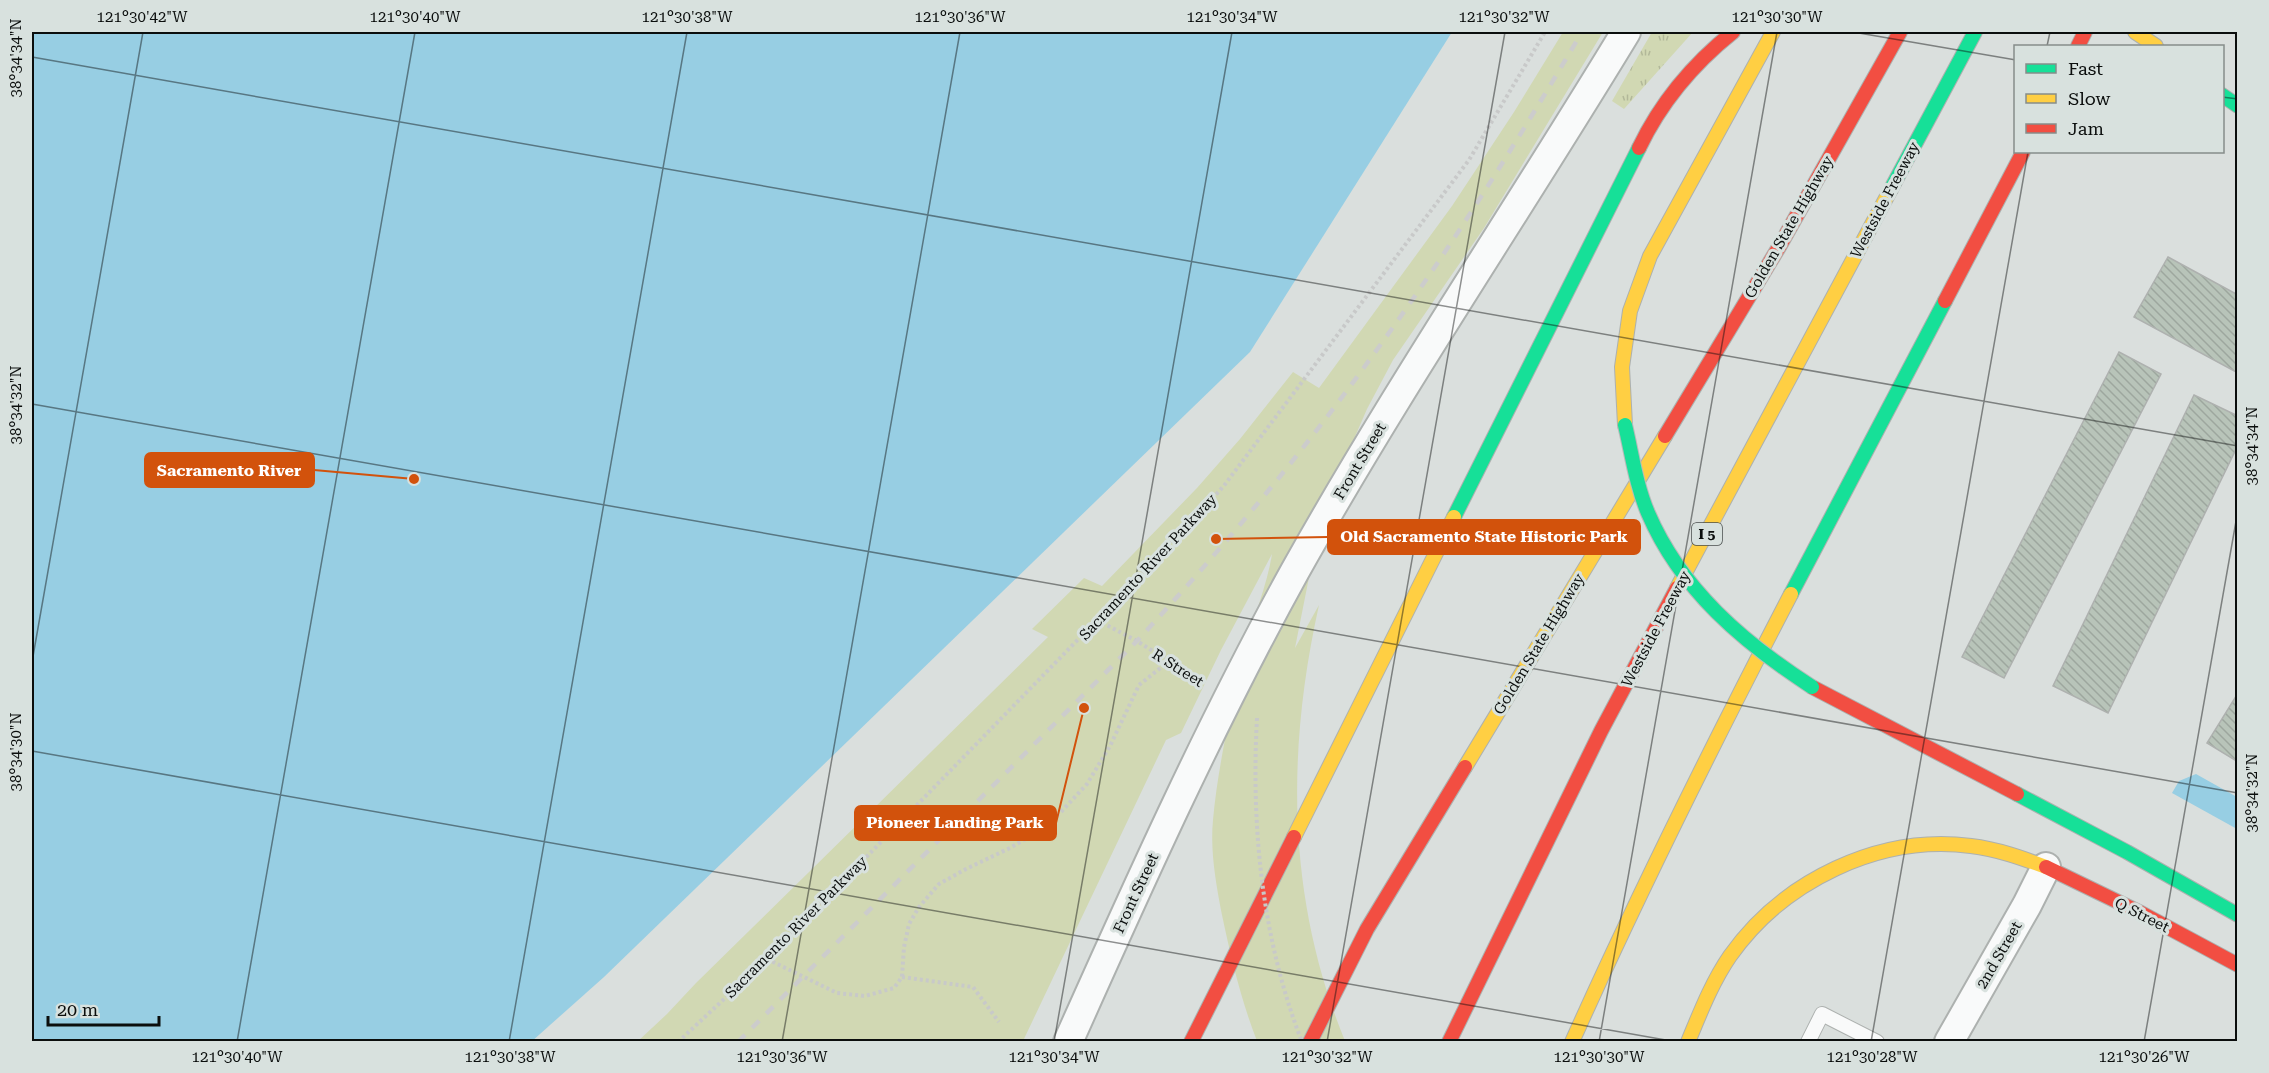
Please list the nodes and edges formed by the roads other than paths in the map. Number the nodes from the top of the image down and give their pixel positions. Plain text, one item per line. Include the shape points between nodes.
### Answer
1 (1626, 32) edge
2 (1733, 32) edge
3 (1773, 32) edge
4 (1900, 32) edge
5 (1975, 32) edge
6 (2135, 32) edge
7 (2154, 45) edge
8 (2224, 96) edge
9 (2238, 106) edge
10 (2022, 153) edge
11 (2046, 867) junction
12 (2238, 915) edge
13 (2238, 965) edge
14 (1228, 966) junction
15 (1068, 1041) edge
16 (1191, 1041) edge
17 (1204, 1041) edge
18 (1310, 1041) edge
19 (1449, 1041) edge
20 (1572, 1041) edge
21 (1688, 1041) edge
22 (1808, 1041) edge
23 (1877, 1041) edge
24 (1949, 1041) edge

1 - 15 street, Front Street via 1377,431 1297,567 1228,699
2 - 14 main road via 1705,53 1675,87 1648,129
3 - 12 main road, bridge via 1650,256 1630,310 1622,367 1624,425 1648,514 1673,560 1720,618 1777,666
4 - 18 main road, Golden State Highway via 1779,247 1367,929
5 - 19 main road, Westside Freeway / I 5 via 1601,731
6 - 7 main road
8 - 9 main road
10 - 20 main road via 1704,761
11 - 13 main road, Q Street
11 - 21 main road, Q Street via 1990,849 1932,844 1881,851 1820,876 1756,924 1731,955 1707,996
11 - 24 street, 2nd Street
14 - 16 main road
14 - 17 main road
22 - 23 lane via 1822,1014

